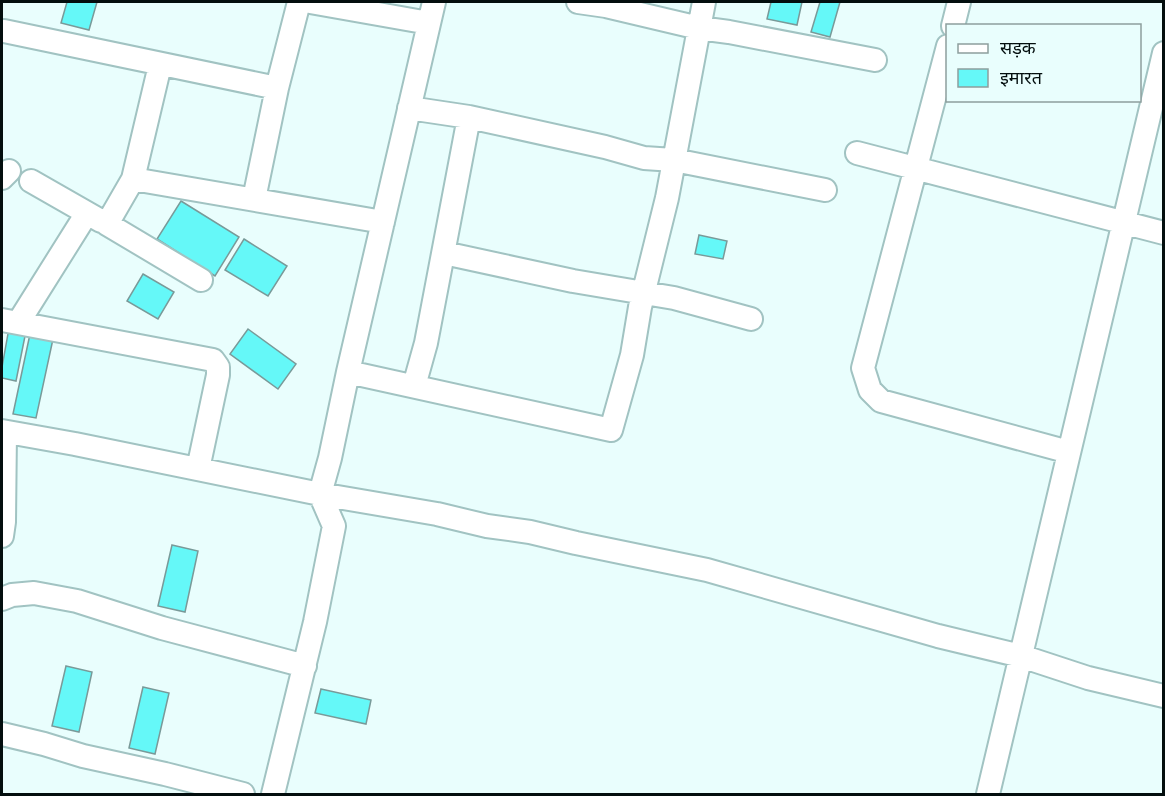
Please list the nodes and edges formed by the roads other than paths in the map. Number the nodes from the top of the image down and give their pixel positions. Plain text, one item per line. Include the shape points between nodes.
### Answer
1 (299, 2) edge
2 (309, 2) edge
3 (578, 2) edge
4 (704, 2) edge
5 (959, 2) edge
6 (431, 12) edge
7 (954, 24) edge
8 (699, 28) junction
9 (4, 31) dead end
10 (946, 53) edge
11 (1164, 53) edge
12 (876, 60) dead end
13 (160, 65) junction
14 (1148, 77) edge
15 (278, 88) junction
16 (409, 108) junction
17 (469, 117) junction
18 (857, 153) dead end
19 (674, 160) junction
20 (915, 168) junction
21 (134, 179) junction
22 (31, 181) dead end
23 (825, 190) dead end
24 (254, 200) junction
25 (87, 213) junction
26 (383, 222) junction
27 (1123, 223) junction
28 (107, 224) junction
29 (1164, 233) edge
30 (444, 253) junction
31 (201, 280) dead end
32 (643, 294) junction
33 (751, 319) dead end
34 (10, 321) edge
35 (348, 372) junction
36 (414, 386) junction
37 (3, 431) edge
38 (1069, 452) junction
39 (198, 469) junction
40 (320, 494) junction
41 (2, 536) edge
42 (2, 600) edge
43 (1021, 656) junction
44 (305, 666) junction
45 (1164, 696) edge
46 (2, 734) edge
47 (243, 795) edge
48 (273, 795) edge
49 (988, 795) edge

1 - 15 street
2 - 6 street
3 - 8 street
4 - 8 street
5 - 7 street
6 - 16 street
8 - 12 street
8 - 19 street
9 - 13 street
10 - 20 street
11 - 14 street
13 - 15 street
13 - 21 street
14 - 27 street
15 - 24 street
16 - 17 street
16 - 26 street
17 - 19 street via 644,158
17 - 30 street
18 - 20 street
19 - 23 street
19 - 32 street
20 - 27 street
20 - 38 street via 863,368 870,390 881,401
21 - 24 street
21 - 28 street
22 - 25 street
24 - 26 street
25 - 28 street
25 - 34 street
26 - 35 street
27 - 29 street
27 - 38 street
28 - 31 street
30 - 32 street
30 - 36 street
32 - 33 street via 674,298
32 - 36 street via 632,355 611,430
34 - 39 street via 213,360 218,375
35 - 36 street
35 - 40 street
37 - 39 street
37 - 41 street
38 - 43 street
39 - 40 street
40 - 43 street via 437,513 707,570
40 - 44 street via 334,526
42 - 44 street via 34,593 77,601
43 - 45 street via 1088,678
43 - 49 street
44 - 48 street
46 - 47 street

